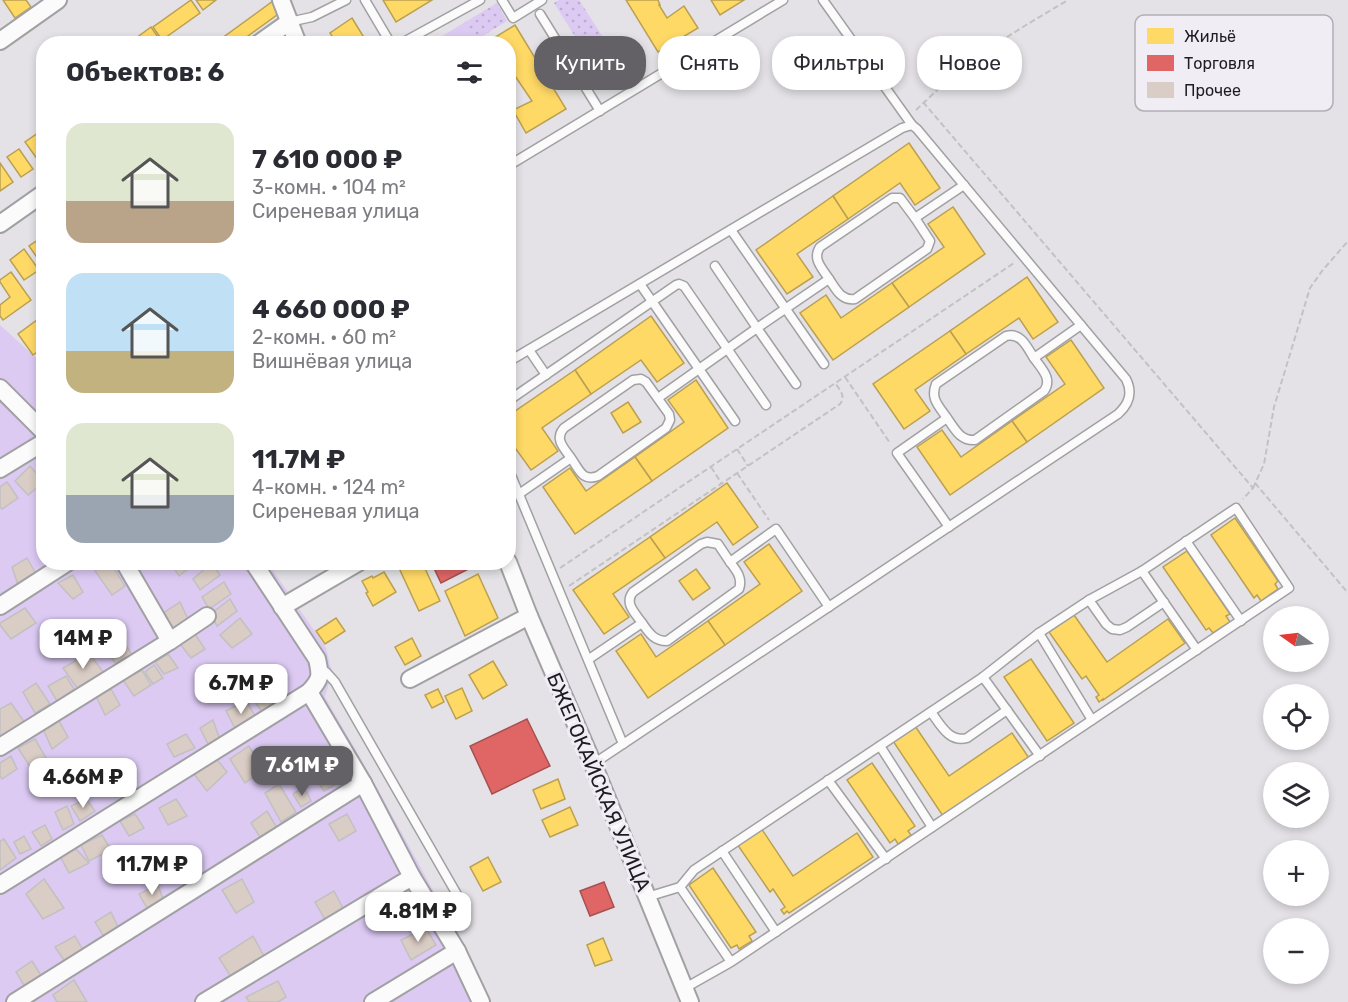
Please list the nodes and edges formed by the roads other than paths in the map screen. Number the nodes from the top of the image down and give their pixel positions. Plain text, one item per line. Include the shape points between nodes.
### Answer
1 (58, 0) edge
2 (280, 0) edge
3 (346, 0) edge
4 (365, 0) edge
5 (480, 0) edge
6 (502, 0) edge
7 (542, 0) edge
8 (783, 0) edge
9 (823, 0) edge
10 (540, 14) dead end
11 (289, 22) junction
12 (269, 36) edge
13 (295, 36) edge
14 (386, 36) edge
15 (415, 36) edge
16 (0, 41) edge
17 (600, 111) junction
18 (912, 125) junction
19 (516, 161) edge
20 (964, 184) junction
21 (36, 199) edge
22 (915, 218) junction
23 (0, 224) edge
24 (731, 230) junction
25 (715, 266) dead end
26 (829, 279) junction
27 (640, 284) junction
28 (652, 301) junction
29 (785, 309) junction
30 (1081, 325) junction
31 (757, 328) junction
32 (727, 349) junction
33 (529, 350) junction
34 (516, 358) edge
35 (1034, 358) junction
36 (824, 364) dead end
37 (699, 369) junction
38 (546, 375) junction
39 (796, 384) dead end
40 (0, 388) edge
41 (516, 396) edge
42 (658, 398) junction
43 (766, 405) dead end
44 (947, 418) junction
45 (735, 421) dead end
46 (36, 424) edge
47 (36, 447) edge
48 (571, 458) junction
49 (0, 470) edge
50 (516, 487) edge
51 (519, 494) junction
52 (949, 527) junction
53 (1186, 541) junction
54 (730, 562) junction
55 (56, 570) edge
56 (129, 570) edge
57 (258, 570) edge
58 (345, 570) edge
59 (511, 570) edge
60 (1142, 571) junction
61 (1089, 600) junction
62 (1164, 602) junction
63 (0, 606) edge
64 (830, 606) junction
65 (282, 607) junction
66 (207, 616) dead end
67 (529, 616) junction
68 (1241, 621) junction
69 (642, 623) junction
70 (1039, 633) junction
71 (170, 641) junction
72 (1197, 650) junction
73 (589, 659) junction
74 (319, 668) junction
75 (983, 677) junction
76 (410, 679) dead end
77 (309, 692) junction
78 (1007, 710) junction
79 (931, 712) junction
80 (1092, 720) junction
81 (623, 744) junction
82 (880, 746) junction
83 (0, 747) edge
84 (1040, 756) junction
85 (593, 764) junction
86 (828, 780) junction
87 (358, 786) junction
88 (932, 827) junction
89 (722, 851) junction
90 (886, 859) junction
91 (412, 877) junction
92 (0, 885) edge
93 (680, 887) junction
94 (646, 897) junction
95 (459, 898) dead end
96 (776, 932) junction
97 (457, 951) junction
98 (730, 962) junction
99 (687, 995) edge
100 (15, 1002) edge
101 (204, 1002) edge
102 (373, 1002) edge
103 (481, 1002) edge

1 - 16 street
2 - 11 street
3 - 11 lane via 312,17
4 - 14 lane
5 - 15 lane
6 - 7 lane via 513,18
8 - 17 lane
9 - 18 lane
10 - 17 lane
11 - 12 street
11 - 13 street
17 - 19 lane
18 - 20 lane
18 - 24 lane
20 - 22 lane
20 - 30 lane
21 - 23 street
22 - 26 lane via 900,198 892,198 838,235 817,252 817,262
22 - 26 lane via 930,241 927,249 850,300 841,296
24 - 27 lane
24 - 29 lane
25 - 31 lane
26 - 29 lane
27 - 28 lane
27 - 33 lane
28 - 32 lane via 676,285 684,286
28 - 37 lane
28 - 38 lane
29 - 31 lane
29 - 36 lane
30 - 35 lane
30 - 52 lane via 1126,379 1130,391 1126,407
31 - 32 lane
31 - 39 lane
32 - 37 lane
32 - 43 lane
33 - 34 lane
33 - 38 lane
35 - 44 lane via 1046,375 1047,387 975,440 960,436
35 - 44 lane via 1021,339 1011,334 936,384 934,399
37 - 42 lane
37 - 45 lane
38 - 41 lane
40 - 46 street
42 - 48 lane via 646,382 633,380 560,432 560,442
42 - 48 lane via 669,414 666,428 598,476 587,477
44 - 52 lane via 897,453
47 - 49 street
48 - 51 lane
50 - 51 lane
51 - 73 lane
52 - 64 lane
53 - 60 lane
53 - 68 lane
53 - 68 lane via 1236,508 1289,588
54 - 64 lane via 776,529
54 - 69 lane via 739,574 739,589 667,641 656,639
54 - 69 lane via 718,544 701,544 630,596 628,601
55 - 63 street
56 - 71 street
57 - 65 street
58 - 65 street
59 - 67 street, БЖЕГОКАЙСКАЯ УЛИЦА
60 - 61 lane
60 - 62 lane
61 - 62 lane via 1106,624 1120,630
61 - 70 lane
62 - 72 lane
64 - 81 lane
65 - 74 street
66 - 71 street
67 - 76 street
67 - 85 street, БЖЕГОКАЙСКАЯ УЛИЦА
68 - 72 lane
69 - 73 lane
70 - 75 lane
70 - 80 lane
71 - 83 street
72 - 80 lane
73 - 81 lane
74 - 77 street via 317,684
74 - 95 lane via 335,682
75 - 78 lane
75 - 79 lane
77 - 87 street
77 - 92 street
78 - 79 lane via 961,739 946,733
78 - 84 lane
79 - 82 lane
80 - 84 lane
81 - 85 lane
82 - 86 lane
82 - 88 lane
84 - 88 lane
85 - 94 street, БЖЕГОКАЙСКАЯ УЛИЦА
86 - 89 lane
86 - 90 lane
87 - 91 street
87 - 100 street
88 - 90 lane
89 - 93 lane via 694,870
89 - 96 lane
90 - 96 lane
91 - 97 street
91 - 101 street
93 - 94 lane
93 - 98 lane
94 - 99 street, БЖЕГОКАЙСКАЯ УЛИЦА
96 - 98 lane
97 - 102 street
97 - 103 street
98 - 99 lane

